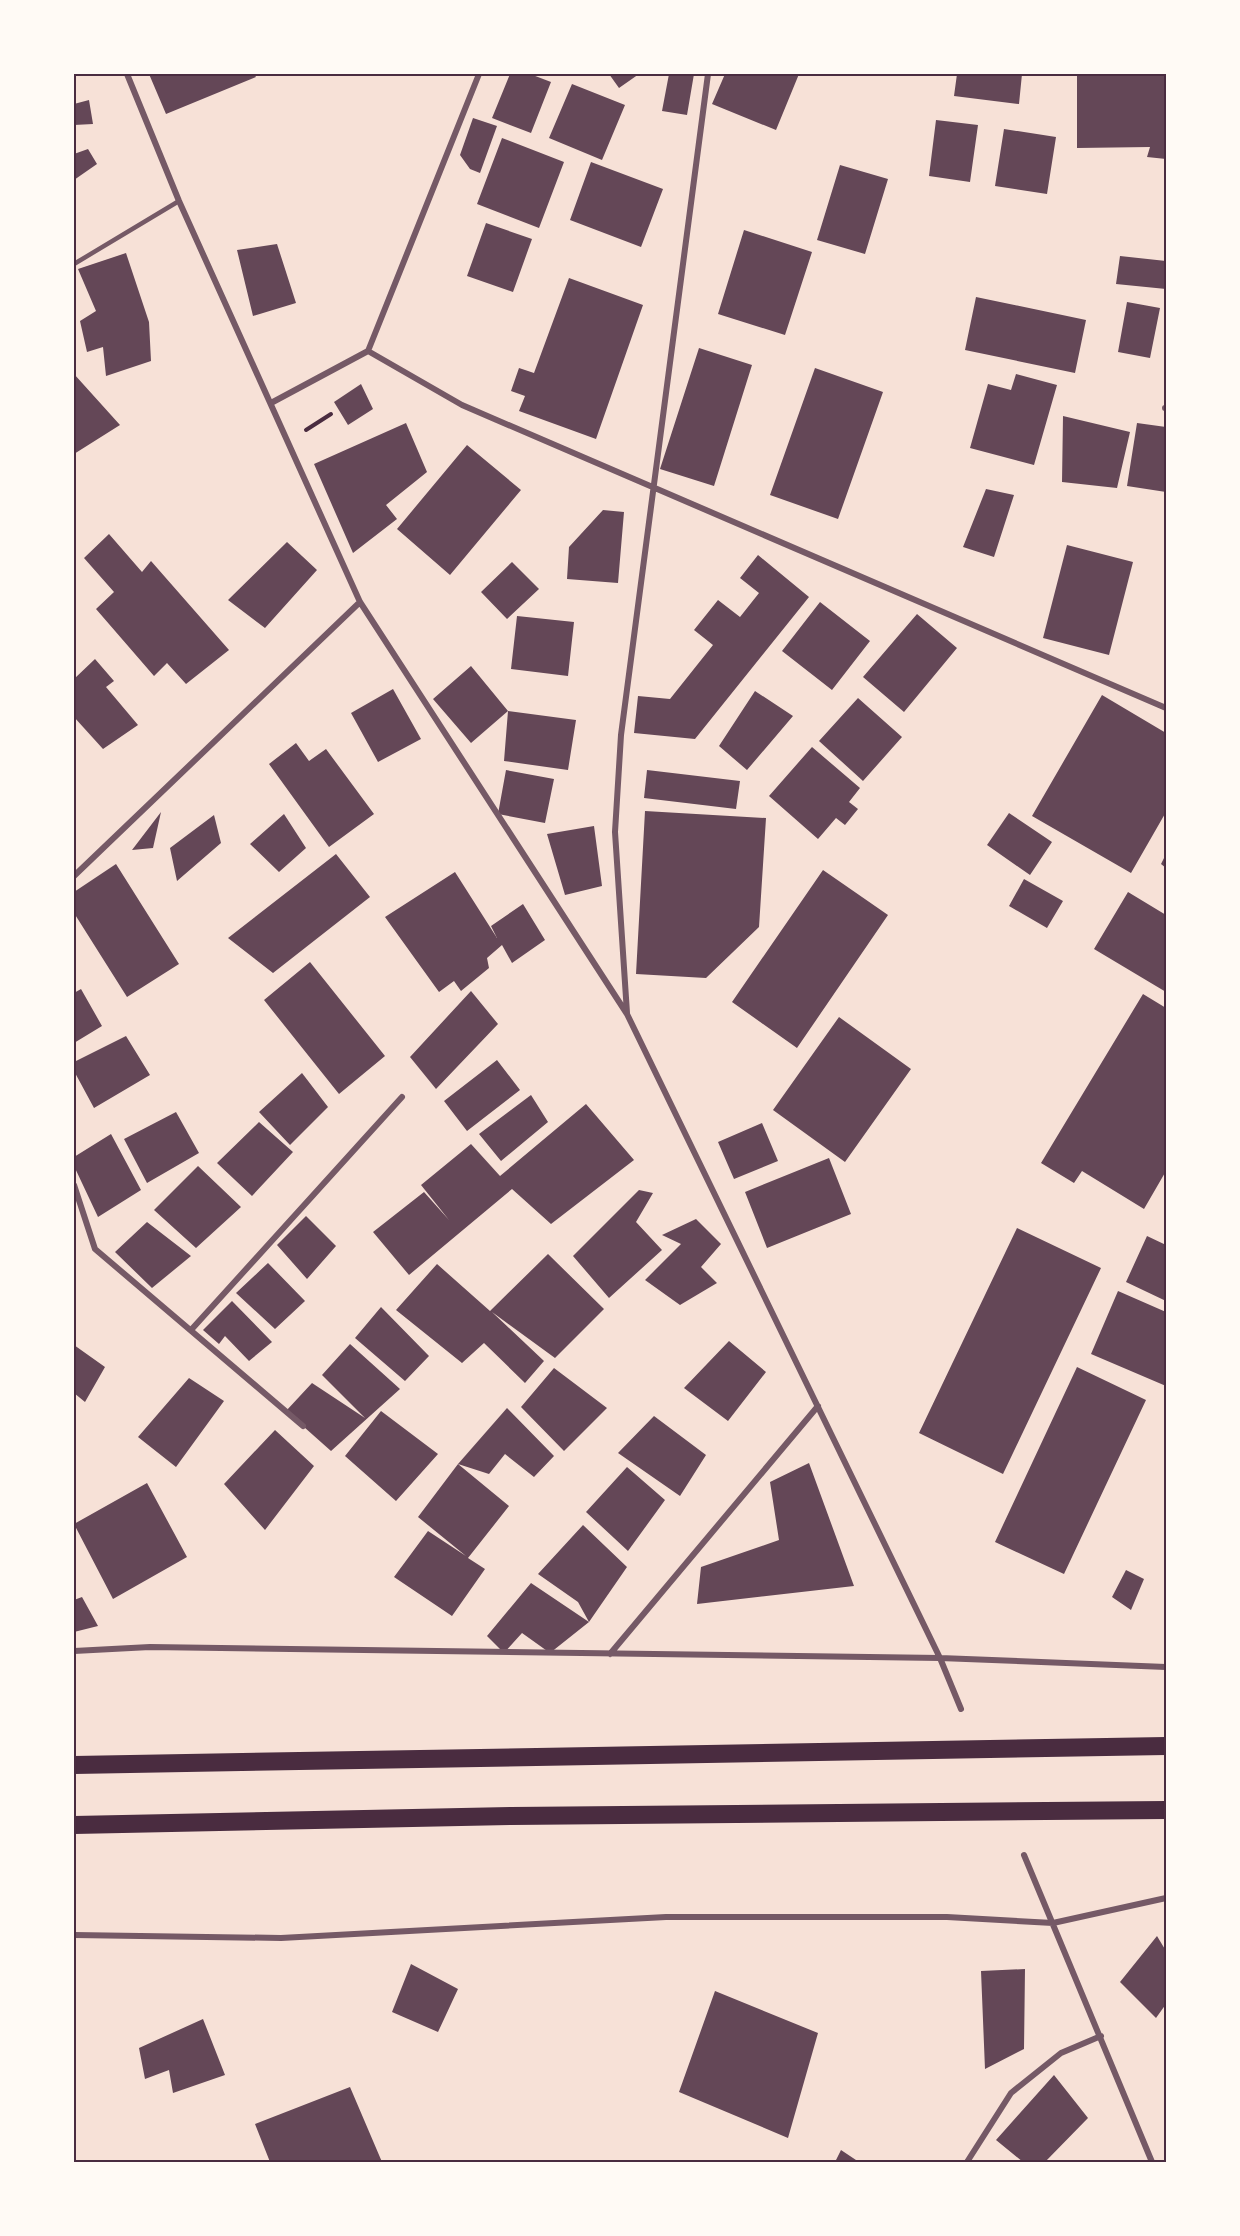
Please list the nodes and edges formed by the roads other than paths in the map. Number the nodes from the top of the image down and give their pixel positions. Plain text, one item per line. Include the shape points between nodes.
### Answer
1 (128, 74) edge
2 (479, 74) edge
3 (708, 74) edge
4 (179, 201) junction
5 (74, 264) edge
6 (368, 351) junction
7 (271, 403) junction
8 (653, 486) junction
9 (360, 602) junction
10 (1167, 708) edge
11 (74, 876) edge
12 (627, 1014) junction
13 (402, 1097) dead end
14 (74, 1185) edge
15 (191, 1330) junction
16 (818, 1406) junction
17 (303, 1426) dead end
18 (74, 1651) edge
19 (610, 1654) junction
20 (940, 1658) junction
21 (1167, 1666) edge
22 (962, 1709) dead end
23 (1167, 1746) edge
24 (74, 1766) edge
25 (1167, 1810) edge
26 (74, 1825) edge
27 (1024, 1855) dead end
28 (1167, 1898) edge
29 (1053, 1923) junction
30 (74, 1935) edge
31 (1101, 2036) junction
32 (967, 2163) edge
33 (1152, 2163) edge

1 - 4 street
2 - 6 street
3 - 8 street
4 - 5 lane
4 - 7 street
6 - 7 street
6 - 8 street via 462,405
7 - 9 street
8 - 10 street
8 - 12 street via 621,735 615,832
9 - 11 street
9 - 12 street
12 - 16 street
13 - 15 street
14 - 15 street via 95,1249
15 - 17 street
16 - 19 street
16 - 20 street
18 - 19 street via 150,1647
19 - 20 street
20 - 21 street
20 - 22 street
23 - 24 highway
25 - 26 highway via 511,1816
27 - 29 street
28 - 29 street
29 - 30 street via 947,1917 666,1917 281,1938
29 - 31 street
31 - 32 street via 1061,2053 1011,2093
31 - 33 street

